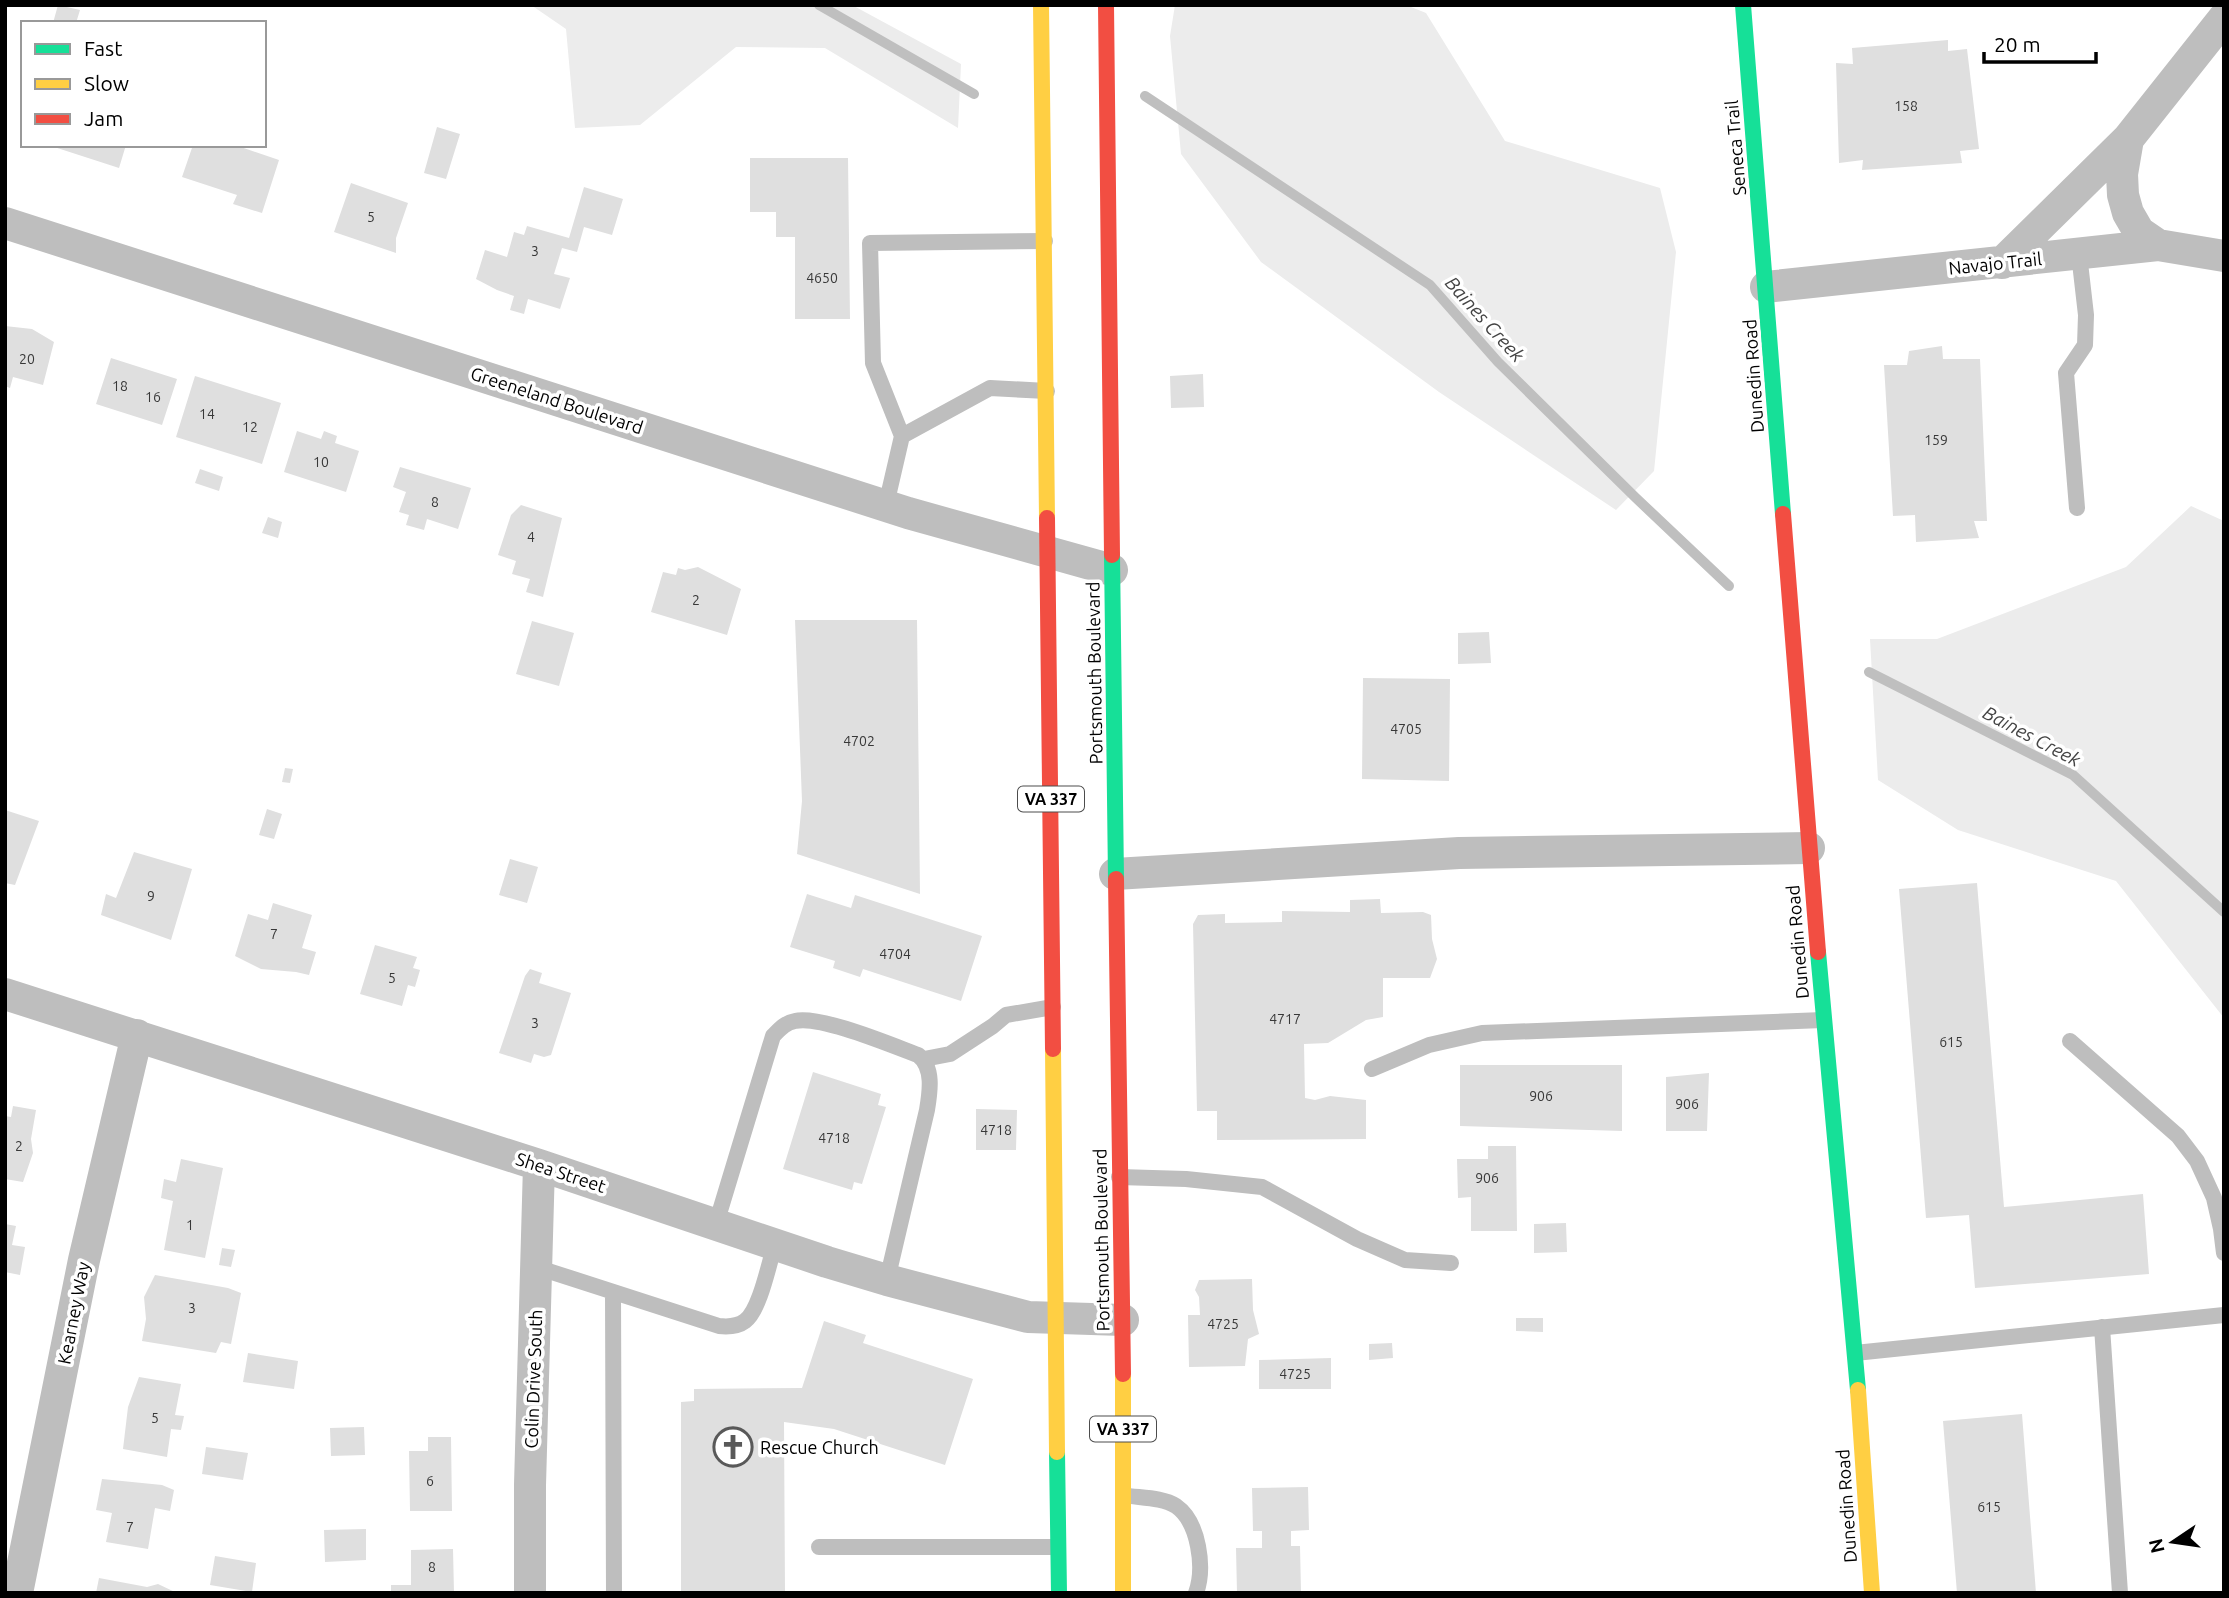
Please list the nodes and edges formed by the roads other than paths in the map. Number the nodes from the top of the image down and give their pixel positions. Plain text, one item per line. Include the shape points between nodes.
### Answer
1 (1041, 5) edge
2 (1106, 5) edge
3 (1743, 5) edge
4 (2224, 18) edge
5 (2128, 139) junction
6 (5, 223) edge
7 (1045, 241) junction
8 (2158, 245) junction
9 (2080, 254) junction
10 (2224, 256) edge
11 (2002, 263) junction
12 (1766, 287) junction
13 (1047, 391) junction
14 (902, 436) junction
15 (886, 505) junction
16 (2077, 508) dead end
17 (1049, 552) junction
18 (1112, 570) junction
19 (1809, 848) junction
20 (1115, 874) junction
21 (5, 994) edge
22 (1053, 1007) junction
23 (1823, 1020) junction
24 (137, 1035) junction
25 (2070, 1041) dead end
26 (924, 1059) junction
27 (1372, 1069) dead end
28 (539, 1165) junction
29 (1119, 1177) junction
30 (716, 1224) junction
31 (775, 1244) junction
32 (2224, 1253) edge
33 (1451, 1263) dead end
34 (536, 1267) junction
35 (887, 1280) junction
36 (613, 1292) junction
37 (2224, 1315) edge
38 (1057, 1319) junction
39 (1123, 1320) junction
40 (2102, 1327) junction
41 (1855, 1353) junction
42 (1122, 1495) junction
43 (1059, 1547) junction
44 (819, 1548) dead end
45 (17, 1593) edge
46 (530, 1593) edge
47 (614, 1593) edge
48 (1059, 1593) edge
49 (1123, 1593) edge
50 (1196, 1593) edge
51 (1872, 1593) edge
52 (2120, 1593) edge

1 - 7 main road, VA 337
2 - 18 main road, Portsmouth Boulevard / VA 337
3 - 12 main road, Seneca Trail
4 - 5 street
5 - 8 street via 2122,174 2128,213 2139,232
5 - 11 street
6 - 15 street, Greeneland Boulevard
7 - 13 main road, VA 337
7 - 14 lane via 870,243 873,363
8 - 9 street, Navajo Trail
8 - 10 street, Navajo Trail
9 - 11 street, Navajo Trail
9 - 16 lane via 2085,345 2066,373
11 - 12 street, Navajo Trail
12 - 19 main road, Dunedin Road
13 - 14 lane via 990,388
13 - 17 main road, VA 337
14 - 15 lane
15 - 17 street, Greeneland Boulevard
17 - 18 street, Greeneland Boulevard
17 - 22 main road, VA 337
18 - 20 main road, Portsmouth Boulevard / VA 337
19 - 20 street via 1459,853
19 - 23 main road, Dunedin Road
20 - 29 main road, Portsmouth Boulevard / VA 337
21 - 24 street, Shea Street
22 - 26 lane via 1006,1014 950,1054
22 - 38 main road, VA 337
23 - 27 lane via 1482,1033 1429,1045
23 - 41 main road, Dunedin Road
24 - 28 street, Shea Street
24 - 45 street, Kearney Way via 84,1261
25 - 32 lane via 2178,1136 2197,1161 2214,1198
26 - 30 lane via 816,1020 782,1026 773,1036
26 - 35 lane via 930,1086 927,1110
28 - 30 street, Shea Street
28 - 34 street, Colin Drive South
29 - 33 lane via 1262,1187 1405,1260
29 - 39 main road, Portsmouth Boulevard / VA 337
30 - 31 street, Shea Street
31 - 35 street, Shea Street
31 - 36 lane via 754,1308 746,1321 733,1327
34 - 36 lane
34 - 46 street, Colin Drive South
35 - 38 street, Shea Street via 1028,1317
36 - 47 lane
37 - 40 lane
38 - 39 street, Shea Street
38 - 43 main road, VA 337
39 - 42 main road, Portsmouth Boulevard / VA 337
40 - 41 lane
40 - 52 lane
41 - 51 main road, Dunedin Road
42 - 49 main road, Portsmouth Boulevard / VA 337
42 - 50 lane via 1178,1507 1197,1544
43 - 44 lane
43 - 48 main road, VA 337

